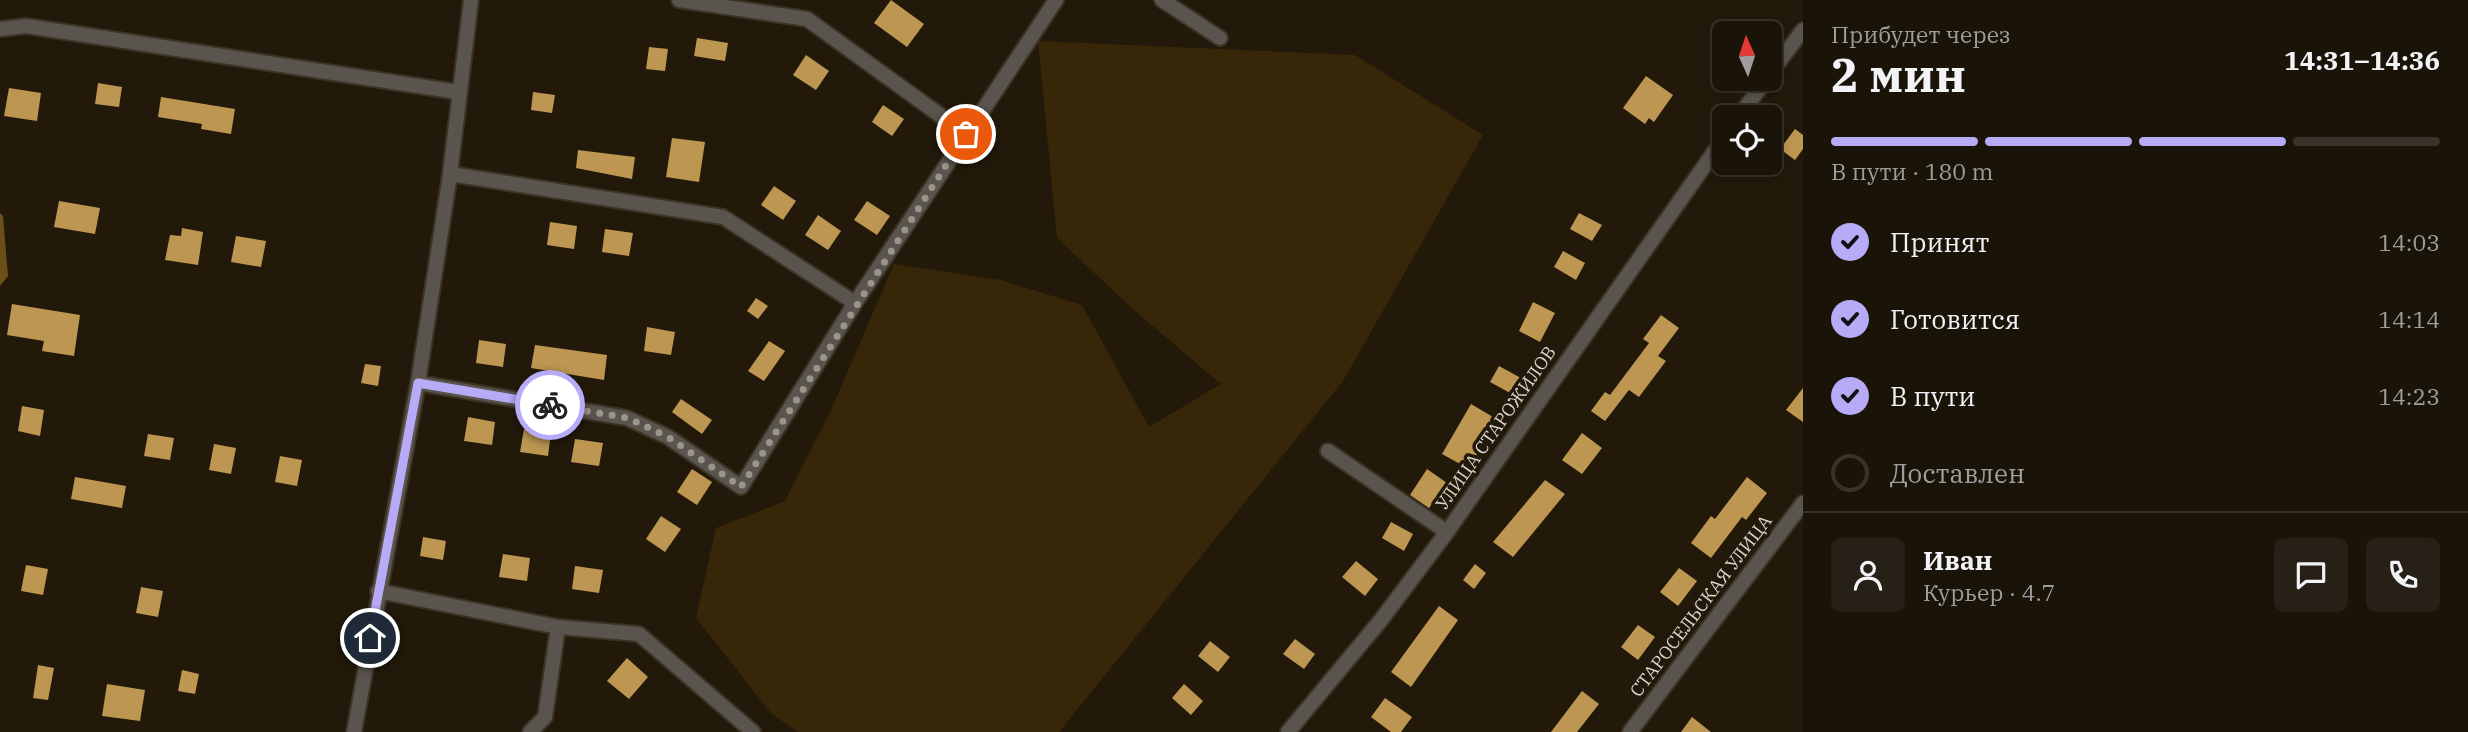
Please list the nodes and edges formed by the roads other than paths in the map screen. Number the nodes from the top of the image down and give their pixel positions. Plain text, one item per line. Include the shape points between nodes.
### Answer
1 (471, 0) edge
2 (679, 0) edge
3 (1056, 0) edge
4 (1162, 0) edge
5 (753, 5) edge
6 (0, 29) edge
7 (1803, 30) edge
8 (1220, 38) dead end
9 (1782, 58) edge
10 (458, 92) junction
11 (966, 134) junction
12 (1712, 155) edge
13 (450, 174) junction
14 (855, 303) junction
15 (418, 383) junction
16 (1328, 451) dead end
17 (1803, 503) edge
18 (1447, 532) junction
19 (378, 591) junction
20 (558, 627) junction
21 (354, 732) edge
22 (530, 732) edge
23 (753, 732) edge
24 (1287, 732) edge
25 (1630, 732) edge

1 - 10 street
2 - 5 street
3 - 11 street
4 - 8 street
5 - 11 street via 807,19
6 - 10 street via 26,26
7 - 9 street
10 - 13 street
11 - 14 street
12 - 18 street, УЛИЦА СТАРОЖИЛОВ
13 - 14 street via 723,218
13 - 15 street
14 - 15 street via 741,487 668,437 628,418
15 - 19 street
16 - 18 street
17 - 25 street, СТАРОСЕЛЬСКАЯ УЛИЦА
18 - 24 street, УЛИЦА СТАРОЖИЛОВ
19 - 20 street
19 - 21 street
20 - 22 street via 545,717
20 - 23 street via 639,634

